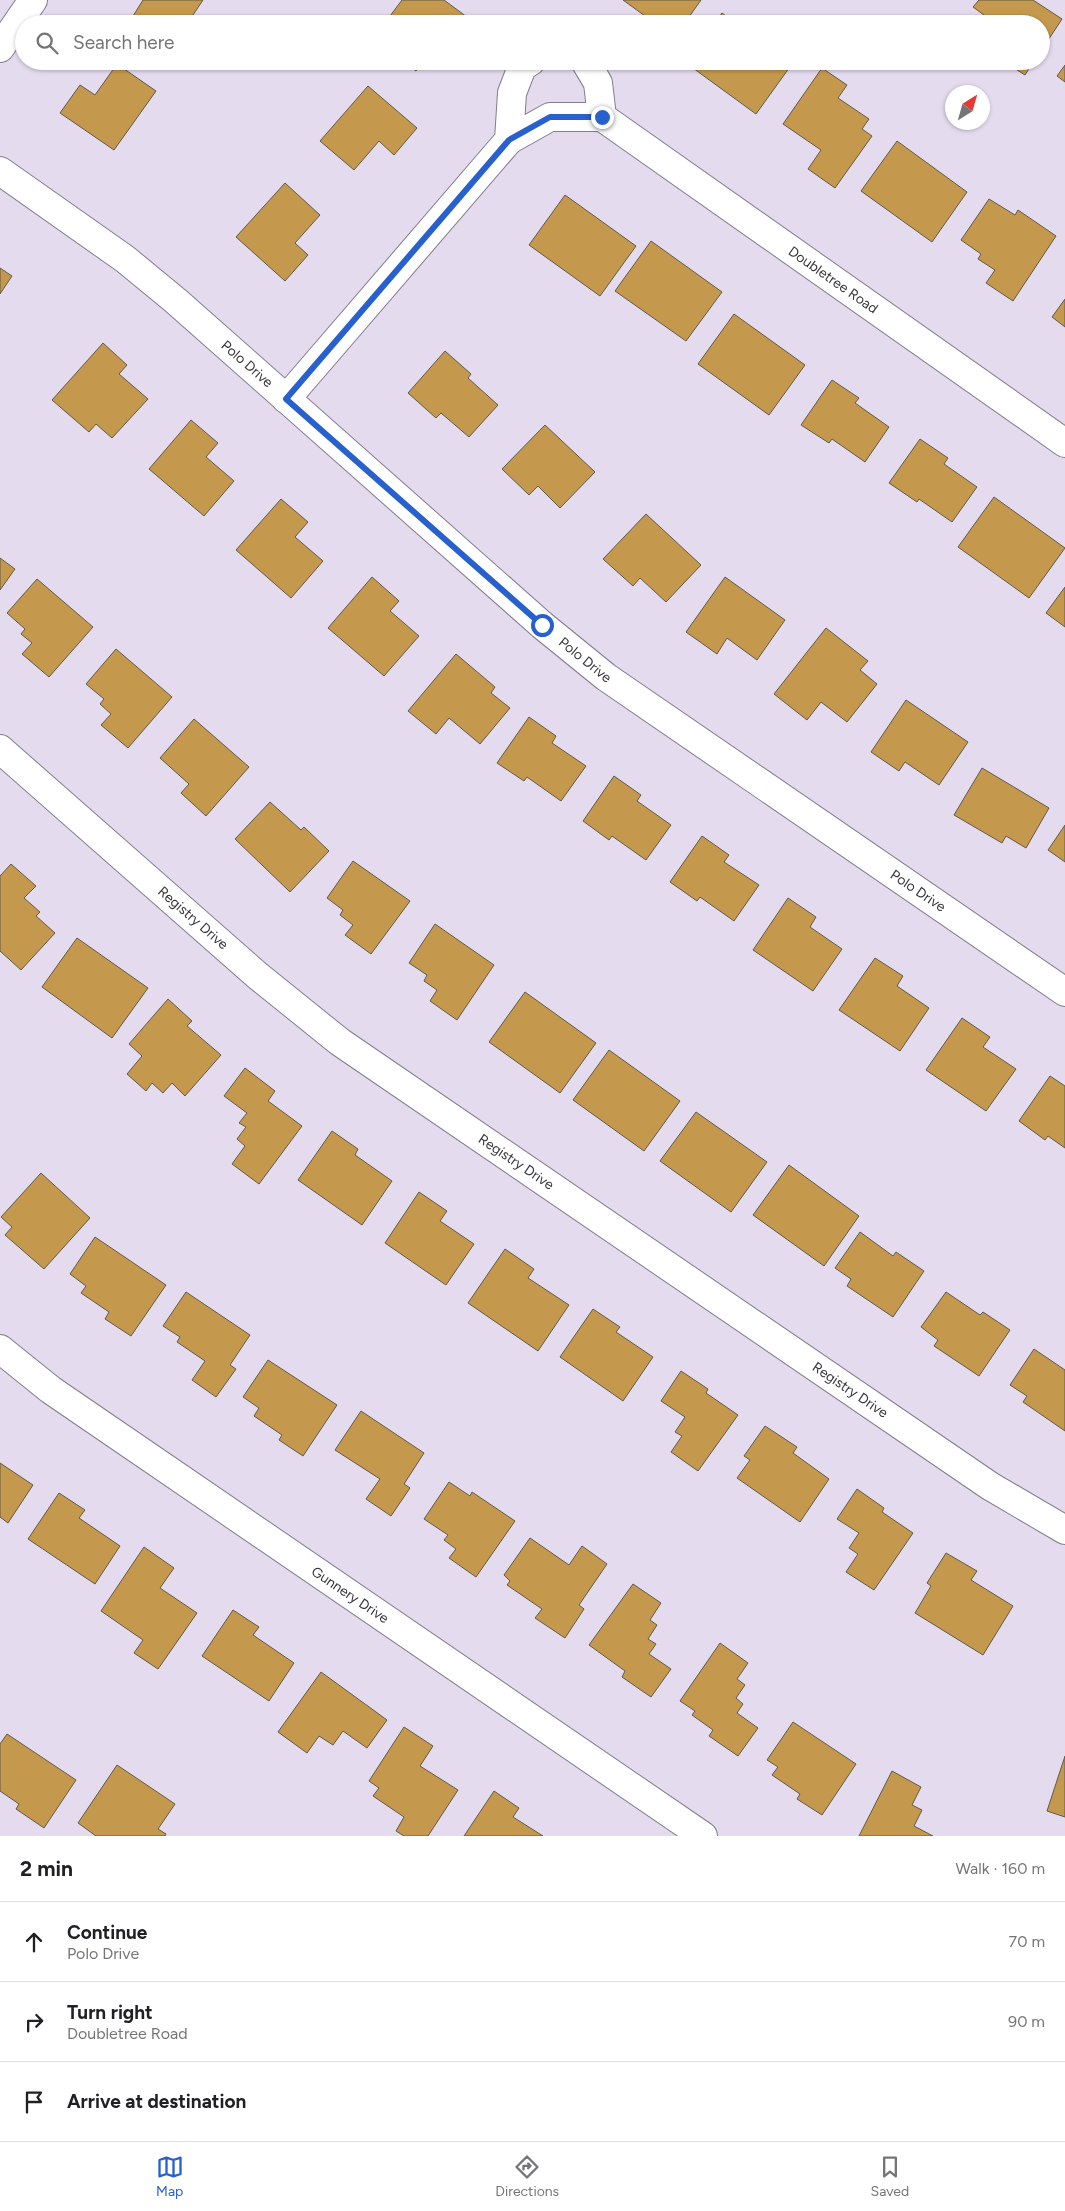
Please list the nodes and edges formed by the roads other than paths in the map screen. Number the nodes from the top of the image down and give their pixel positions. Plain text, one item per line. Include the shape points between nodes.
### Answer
1 (33, 0) edge
2 (23, 15) edge
3 (15, 26) edge
4 (0, 48) edge
5 (521, 70) edge
6 (590, 70) edge
7 (602, 117) junction
8 (509, 140) junction
9 (0, 171) edge
10 (286, 399) junction
11 (1065, 442) edge
12 (0, 749) edge
13 (1065, 992) edge
14 (0, 1349) edge
15 (1065, 1530) edge
16 (703, 1836) edge

1 - 2 street
3 - 4 street
5 - 8 street via 512,93
6 - 7 street via 598,83
7 - 8 street via 550,117
7 - 11 street, Doubletree Road
8 - 10 street
9 - 10 street, Polo Drive via 125,259
10 - 13 street, Polo Drive via 542,625 606,677
12 - 15 street, Registry Drive via 258,976 340,1042 990,1486
14 - 16 street, Gunnery Drive via 51,1390

